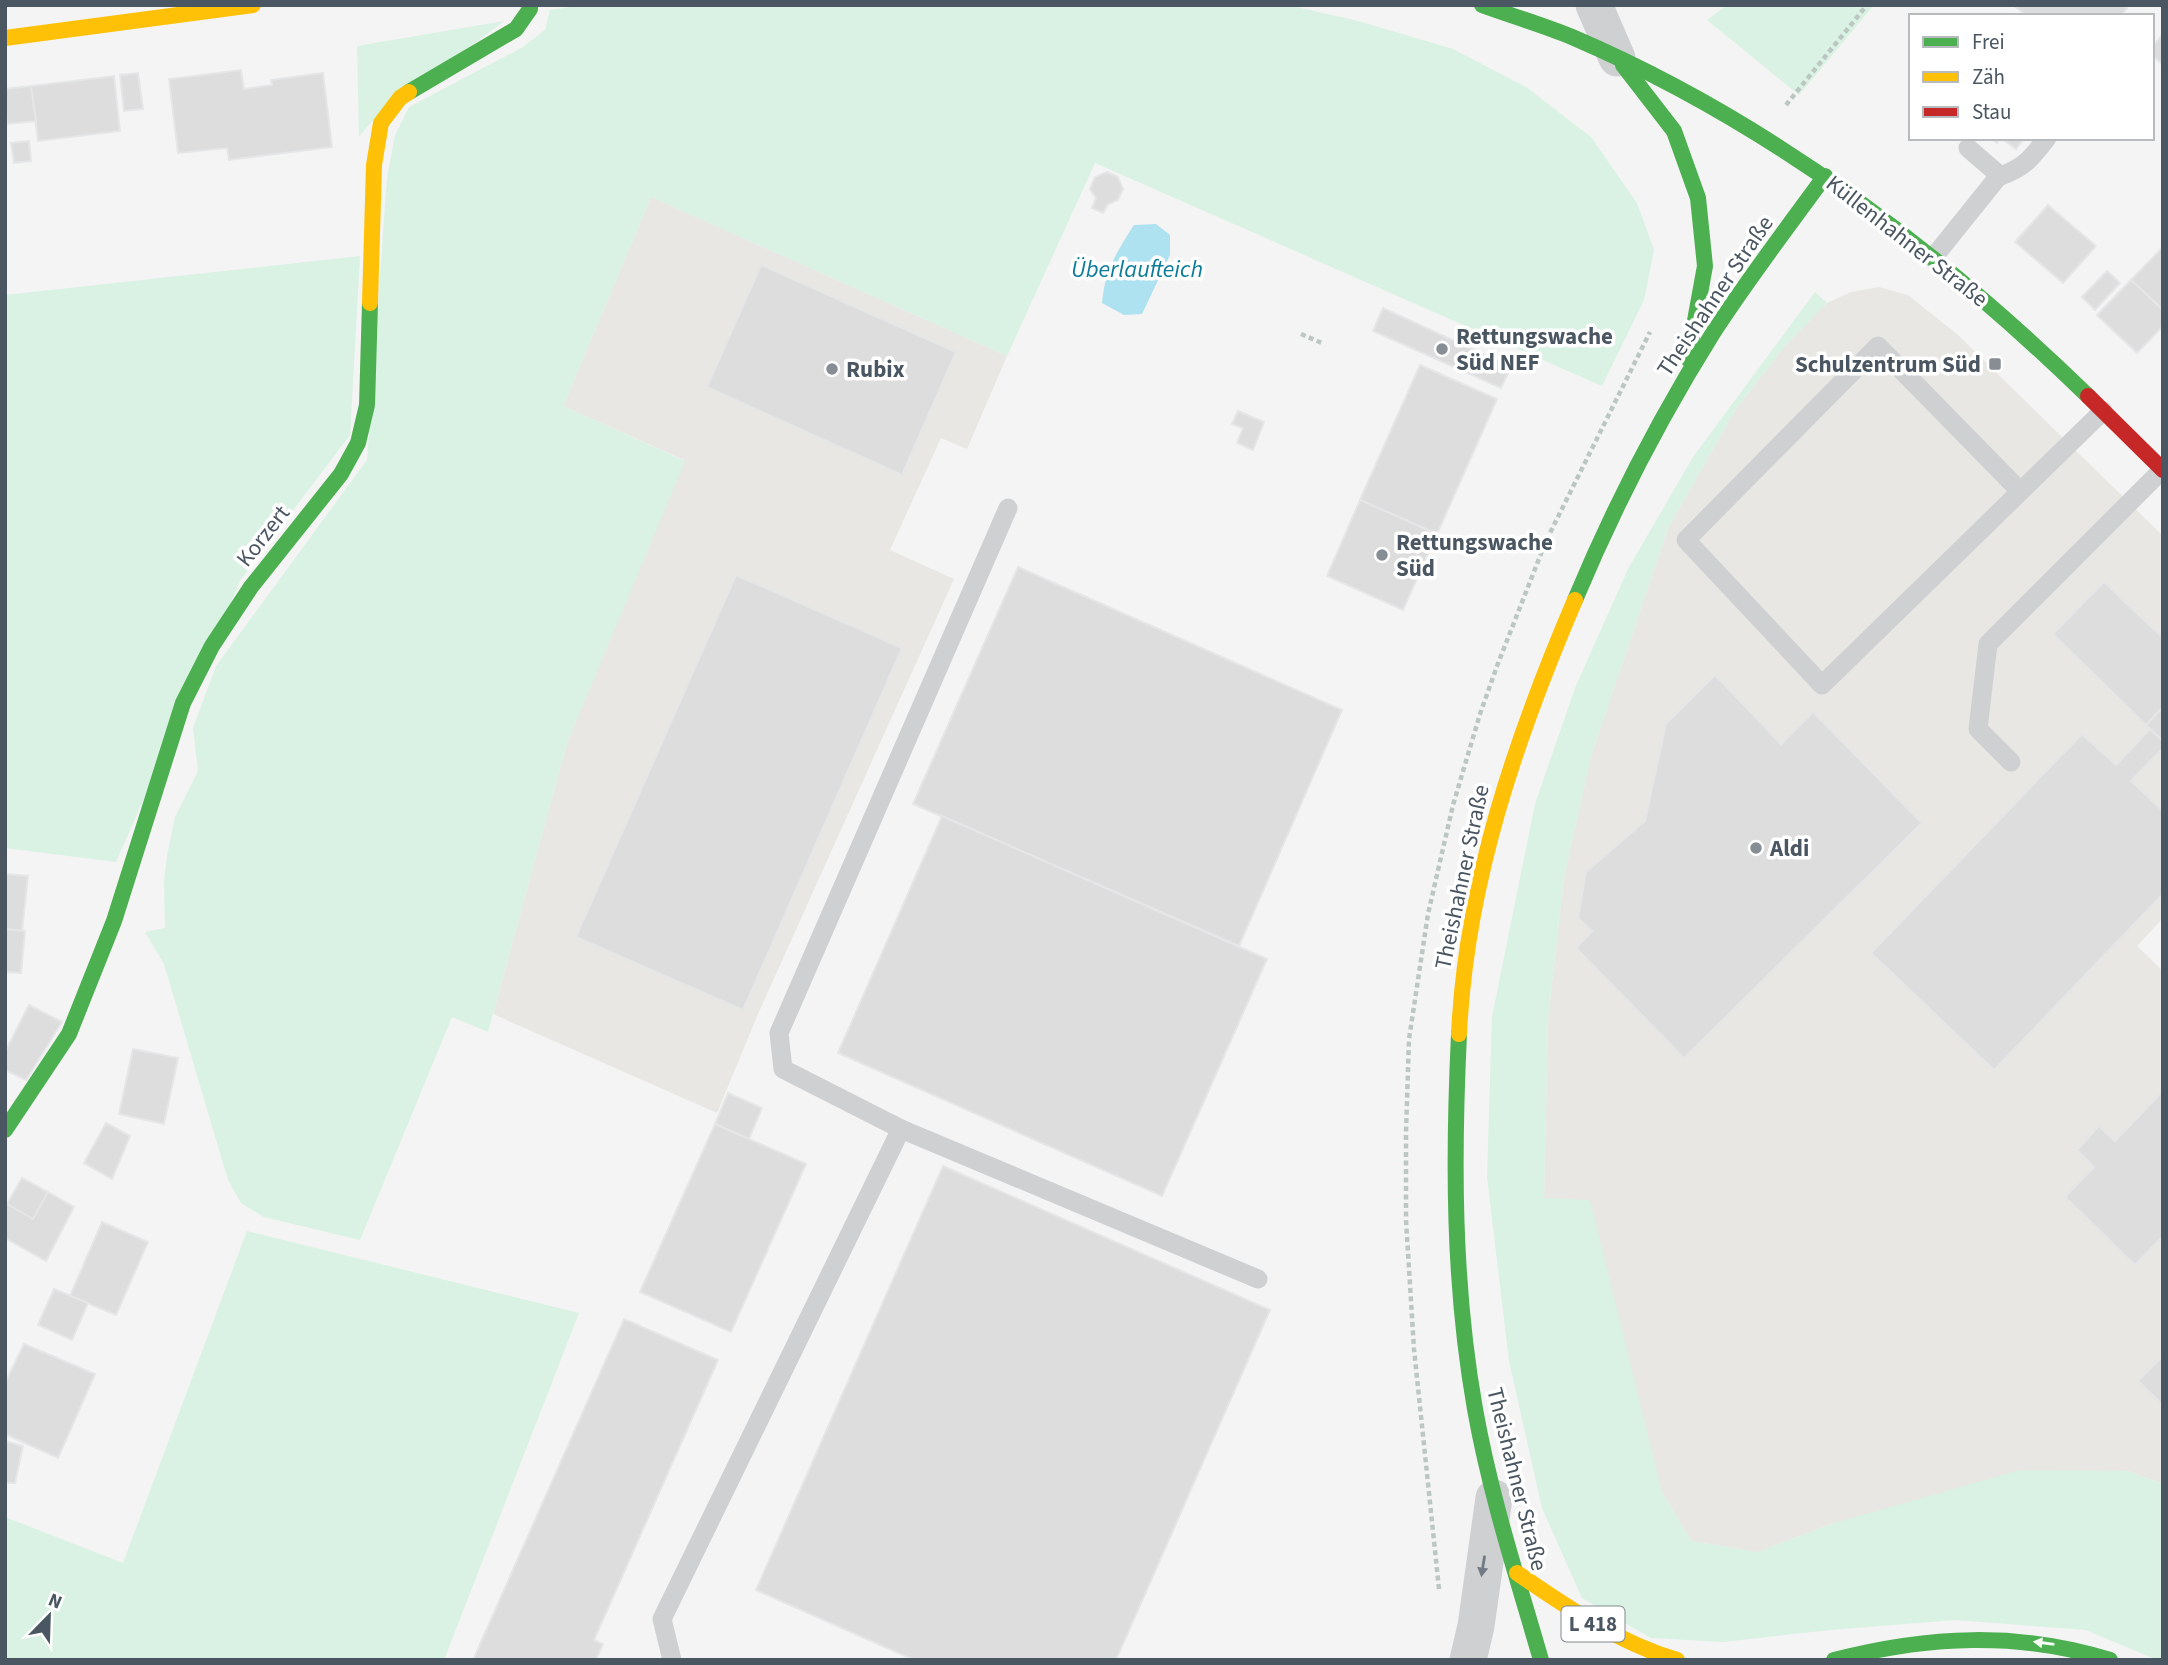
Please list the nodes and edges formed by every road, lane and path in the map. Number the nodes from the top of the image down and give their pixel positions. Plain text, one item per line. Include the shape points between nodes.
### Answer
1 (253, 5) edge
2 (530, 5) edge
3 (1482, 5) edge
4 (1535, 5) edge
5 (1594, 5) edge
6 (1867, 5) edge
7 (1571, 36) junction
8 (5, 38) edge
9 (1617, 58) junction
10 (1764, 136) junction
11 (2045, 140) edge
12 (1968, 148) dead end
13 (1825, 176) junction
14 (1998, 177) junction
15 (1933, 258) junction
16 (1301, 334) dead end
17 (1324, 344) dead end
18 (1684, 382) junction
19 (2103, 411) junction
20 (2162, 470) edge
21 (2021, 491) junction
22 (1008, 508) dead end
23 (2011, 762) dead end
24 (901, 1129) junction
25 (5, 1130) edge
26 (1258, 1279) dead end
27 (1494, 1498) junction
28 (1517, 1573) junction
29 (672, 1660) edge
30 (1468, 1660) edge
31 (1541, 1660) edge
32 (1677, 1660) edge
33 (1834, 1660) edge
34 (2110, 1660) edge

1 - 8 main road
2 - 25 main road, Korzert via 516,29 400,98 381,123 374,165 368,405 358,443 341,474 251,587 206,657 183,703 114,921 69,1034
3 - 7 main road, Küllenhahner Straße
4 - 7 lane
5 - 9 street
6 - 10 path
7 - 9 main road, Küllenhahner Straße
9 - 10 main road, Küllenhahner Straße
9 - 18 main road via 1674,131 1698,198 1704,266
10 - 13 main road, Küllenhahner Straße
11 - 14 lane via 2027,163
12 - 14 lane
13 - 15 main road, Küllenhahner Straße
13 - 18 main road, Theishahner Straße via 1716,329
14 - 15 lane
15 - 19 main road, Küllenhahner Straße
16 - 17 path
18 - 27 main road, Theishahner Straße via 1595,554 1522,732 1490,841 1462,986 1454,1215 1469,1376
19 - 20 main road, Küllenhahner Straße
19 - 21 lane
20 - 23 lane via 1988,644 1978,730
21 - 21 lane via 1822,685 1686,540 1878,346
22 - 24 lane via 779,1033 783,1069
24 - 26 lane
24 - 29 lane via 662,1619
27 - 28 main road, Theishahner Straße
27 -> 30 street
28 - 31 main road, Theishahner Straße
28 - 32 main road, L 418 via 1614,1637
34 -> 33 main road via 2055,1645 1989,1638 1938,1641

